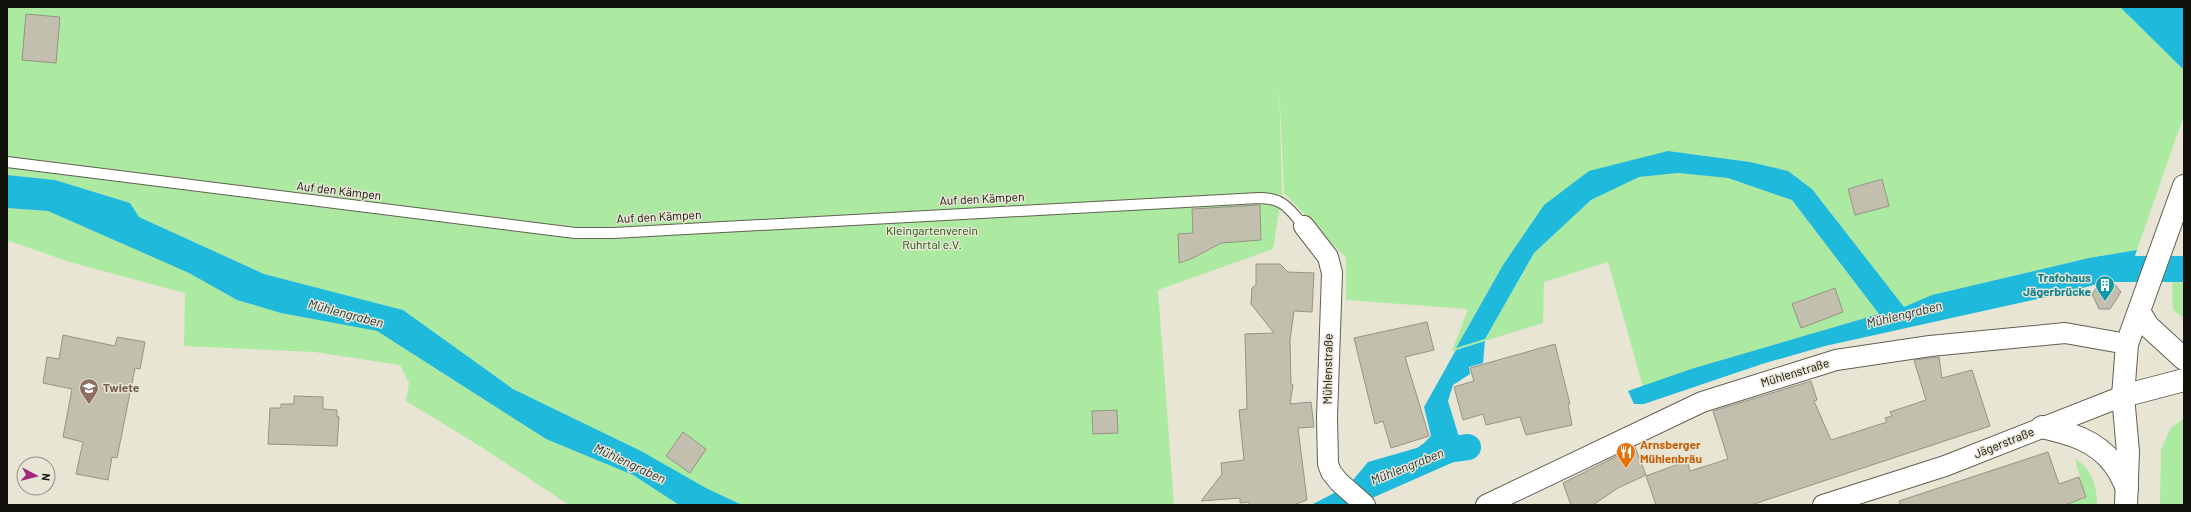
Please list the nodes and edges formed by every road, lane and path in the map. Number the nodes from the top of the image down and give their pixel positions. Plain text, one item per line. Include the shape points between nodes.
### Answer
1 (7, 162) edge
2 (2184, 186) edge
3 (1304, 226) joint
4 (2140, 313) junction
5 (2127, 344) junction
6 (2184, 359) edge
7 (2184, 380) edge
8 (2123, 396) junction
9 (2042, 428) junction
10 (2127, 496) edge
11 (1365, 505) edge
12 (1486, 505) edge
13 (1823, 505) edge

1 - 3 lane, Auf den Kämpen via 575,233 1259,198 1278,200 1288,207
2 - 4 main road
3 - 11 street, Mühlenstraße via 1328,256 1331,268 1326,417 1328,464 1338,482
4 - 5 main road
4 - 6 main road via 2148,326
5 - 8 main road
5 - 12 street, Mühlenstraße via 2065,333 1930,346 1836,360 1702,402
7 - 8 main road, Jägerstraße
8 - 9 street, Jägerstraße
8 - 10 main road via 2128,452
9 - 10 main road via 2074,434 2094,445 2113,463
9 - 13 street, Jägerstraße via 1945,466

